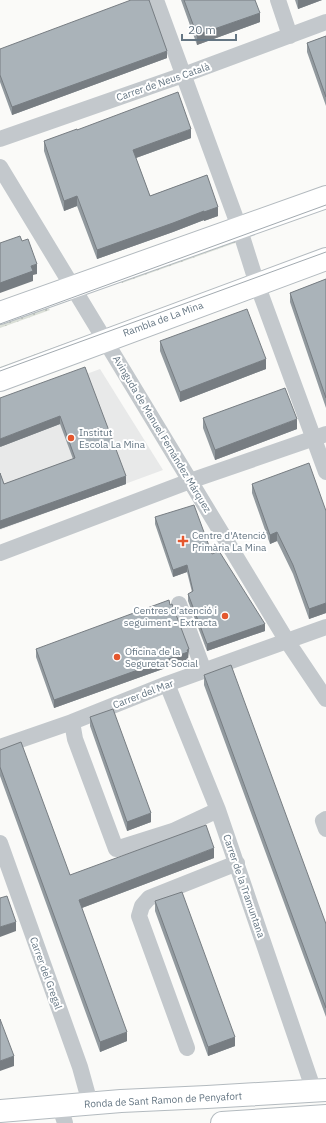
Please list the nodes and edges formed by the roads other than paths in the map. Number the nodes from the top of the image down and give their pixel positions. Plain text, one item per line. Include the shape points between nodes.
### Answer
1 (156, 0) edge
2 (278, 0) edge
3 (326, 22) edge
4 (290, 36) junction
5 (183, 75) junction
6 (0, 139) edge
7 (0, 167) edge
8 (326, 197) edge
9 (238, 227) junction
10 (326, 259) edge
11 (257, 284) junction
12 (72, 287) junction
13 (0, 313) edge
14 (106, 340) junction
15 (0, 380) edge
16 (320, 436) edge
17 (326, 472) edge
18 (190, 481) junction
19 (0, 553) edge
20 (179, 604) dead end
21 (326, 627) edge
22 (287, 641) junction
23 (204, 671) junction
24 (167, 684) junction
25 (326, 699) edge
26 (72, 722) junction
27 (0, 747) edge
28 (218, 810) junction
29 (326, 819) edge
30 (326, 829) edge
31 (0, 843) edge
32 (236, 863) junction
33 (7, 883) edge
34 (187, 1048) dead end
35 (320, 1091) edge
36 (90, 1103) junction
37 (0, 1111) edge
38 (62, 1115) edge
39 (326, 1116) edge
40 (222, 1123) edge

1 - 5 street
2 - 4 street
3 - 4 street, Carrer de Neus Català
4 - 5 street, Carrer de Neus Català
5 - 6 street, Carrer de Neus Català
5 - 9 street
7 - 12 street, Avinguda de Manuel Fernández Márquez
8 - 9 street
9 - 11 street
9 - 12 street
10 - 11 street, Rambla de La Mina
11 - 14 street, Rambla de La Mina
11 - 16 street
12 - 13 street
12 - 14 street, Avinguda de Manuel Fernández Márquez
14 - 15 street, Rambla de La Mina
14 - 18 street, Avinguda de Manuel Fernández Márquez
16 - 17 street
16 - 18 street
18 - 19 street
18 - 22 street, Avinguda de Manuel Fernández Márquez
20 - 23 street
21 - 22 street, Carrer del Mar
22 - 23 street, Carrer del Mar
22 - 25 street, Avinguda de Manuel Fernández Márquez
23 - 24 street, Carrer del Mar
24 - 26 street, Carrer del Mar
24 - 28 street, Carrer de la Tramuntana
26 - 27 street, Carrer del Mar
26 - 28 street via 75,739 116,849 173,831
28 - 32 street, Carrer de la Tramuntana
29 - 30 street via 323,821
31 - 33 street, Carrer del Gregal
32 - 34 street via 149,898 142,906 139,916
32 - 35 street, Carrer de la Tramuntana
33 - 36 street, Carrer del Gregal via 80,1067
35 - 36 street, Ronda de Sant Ramon de Penyafort
36 - 38 street, Ronda de Sant Ramon de Penyafort
37 - 38 street, Ronda de Sant Ramon de Penyafort
39 - 40 street

